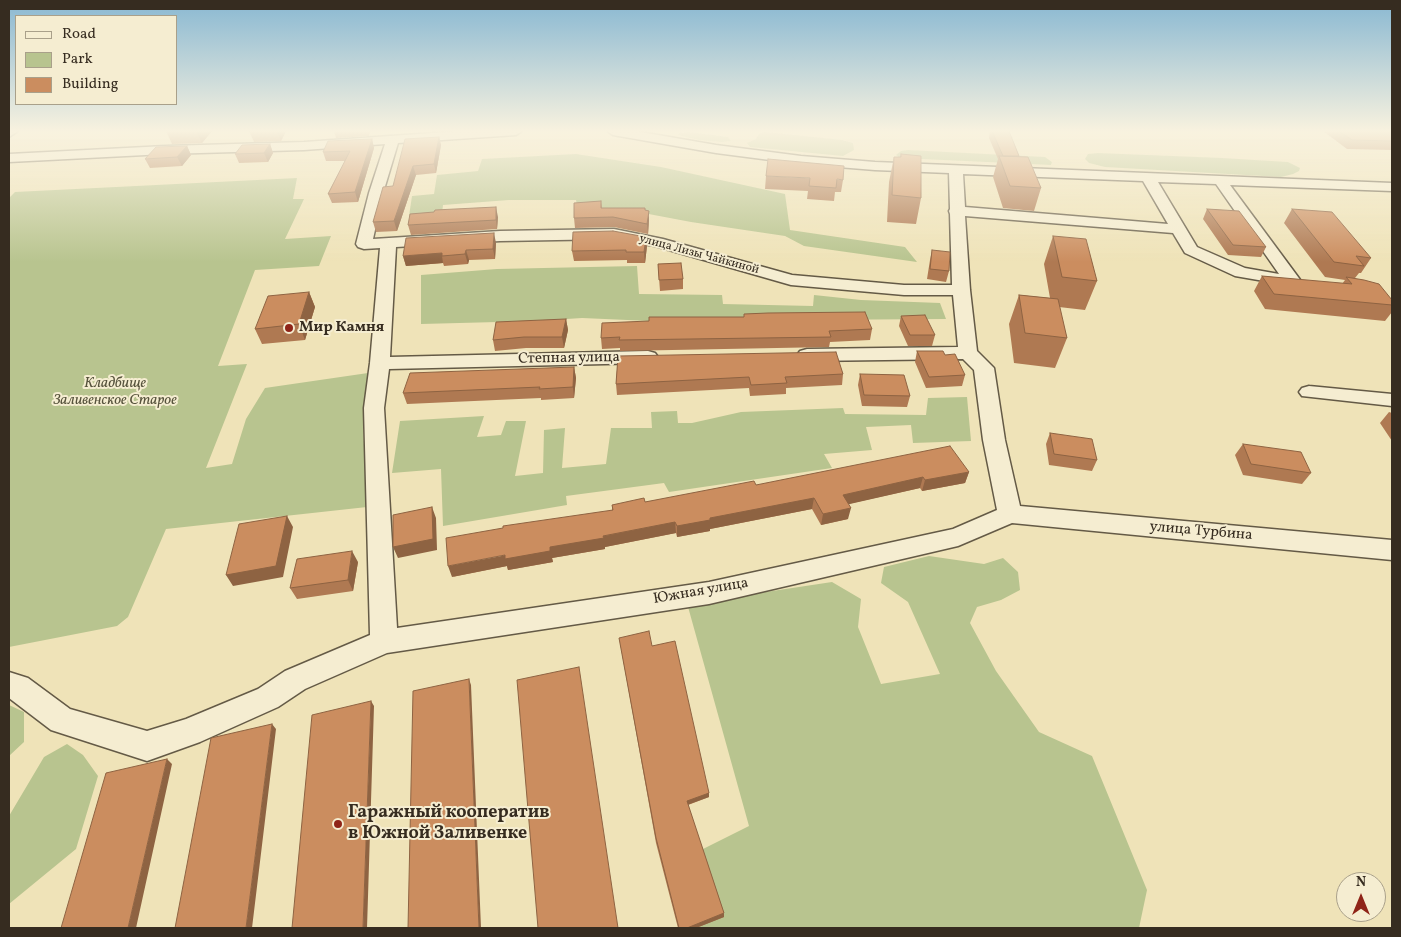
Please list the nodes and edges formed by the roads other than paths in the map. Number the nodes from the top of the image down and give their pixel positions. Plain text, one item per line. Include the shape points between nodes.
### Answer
1 (382, 175) edge
2 (956, 175) edge
3 (1069, 175) edge
4 (1148, 178) junction
5 (1220, 180) junction
6 (1392, 187) edge
7 (956, 211) junction
8 (1178, 229) junction
9 (388, 244) junction
10 (1293, 281) junction
11 (1311, 283) edge
12 (961, 290) junction
13 (968, 352) junction
14 (786, 355) edge
15 (669, 357) edge
16 (380, 363) junction
17 (1310, 392) dead end
18 (1392, 400) edge
19 (1010, 514) junction
20 (1392, 550) edge
21 (384, 642) junction
22 (9, 685) edge

1 - 9 street, улица Лизы Чайкиной via 364,244
2 - 7 street
3 - 4 street
4 - 5 street
4 - 8 street
5 - 6 street
5 - 10 street
7 - 8 street
7 - 12 street
8 - 10 street via 1191,250 1203,257 1241,272
9 - 12 street, улица Лизы Чайкиной via 500,236 614,234 657,242 791,280 876,289
9 - 16 street
10 - 11 street
12 - 13 street
13 - 14 street
13 - 19 street via 984,368 994,440
15 - 16 street, Степная улица
16 - 21 street via 374,408
17 - 18 street
19 - 20 street, улица Турбина
19 - 21 street, Южная улица via 958,537 709,592
21 - 22 street, Южная улица via 295,680 260,701 189,732 147,746 62,720 18,686

